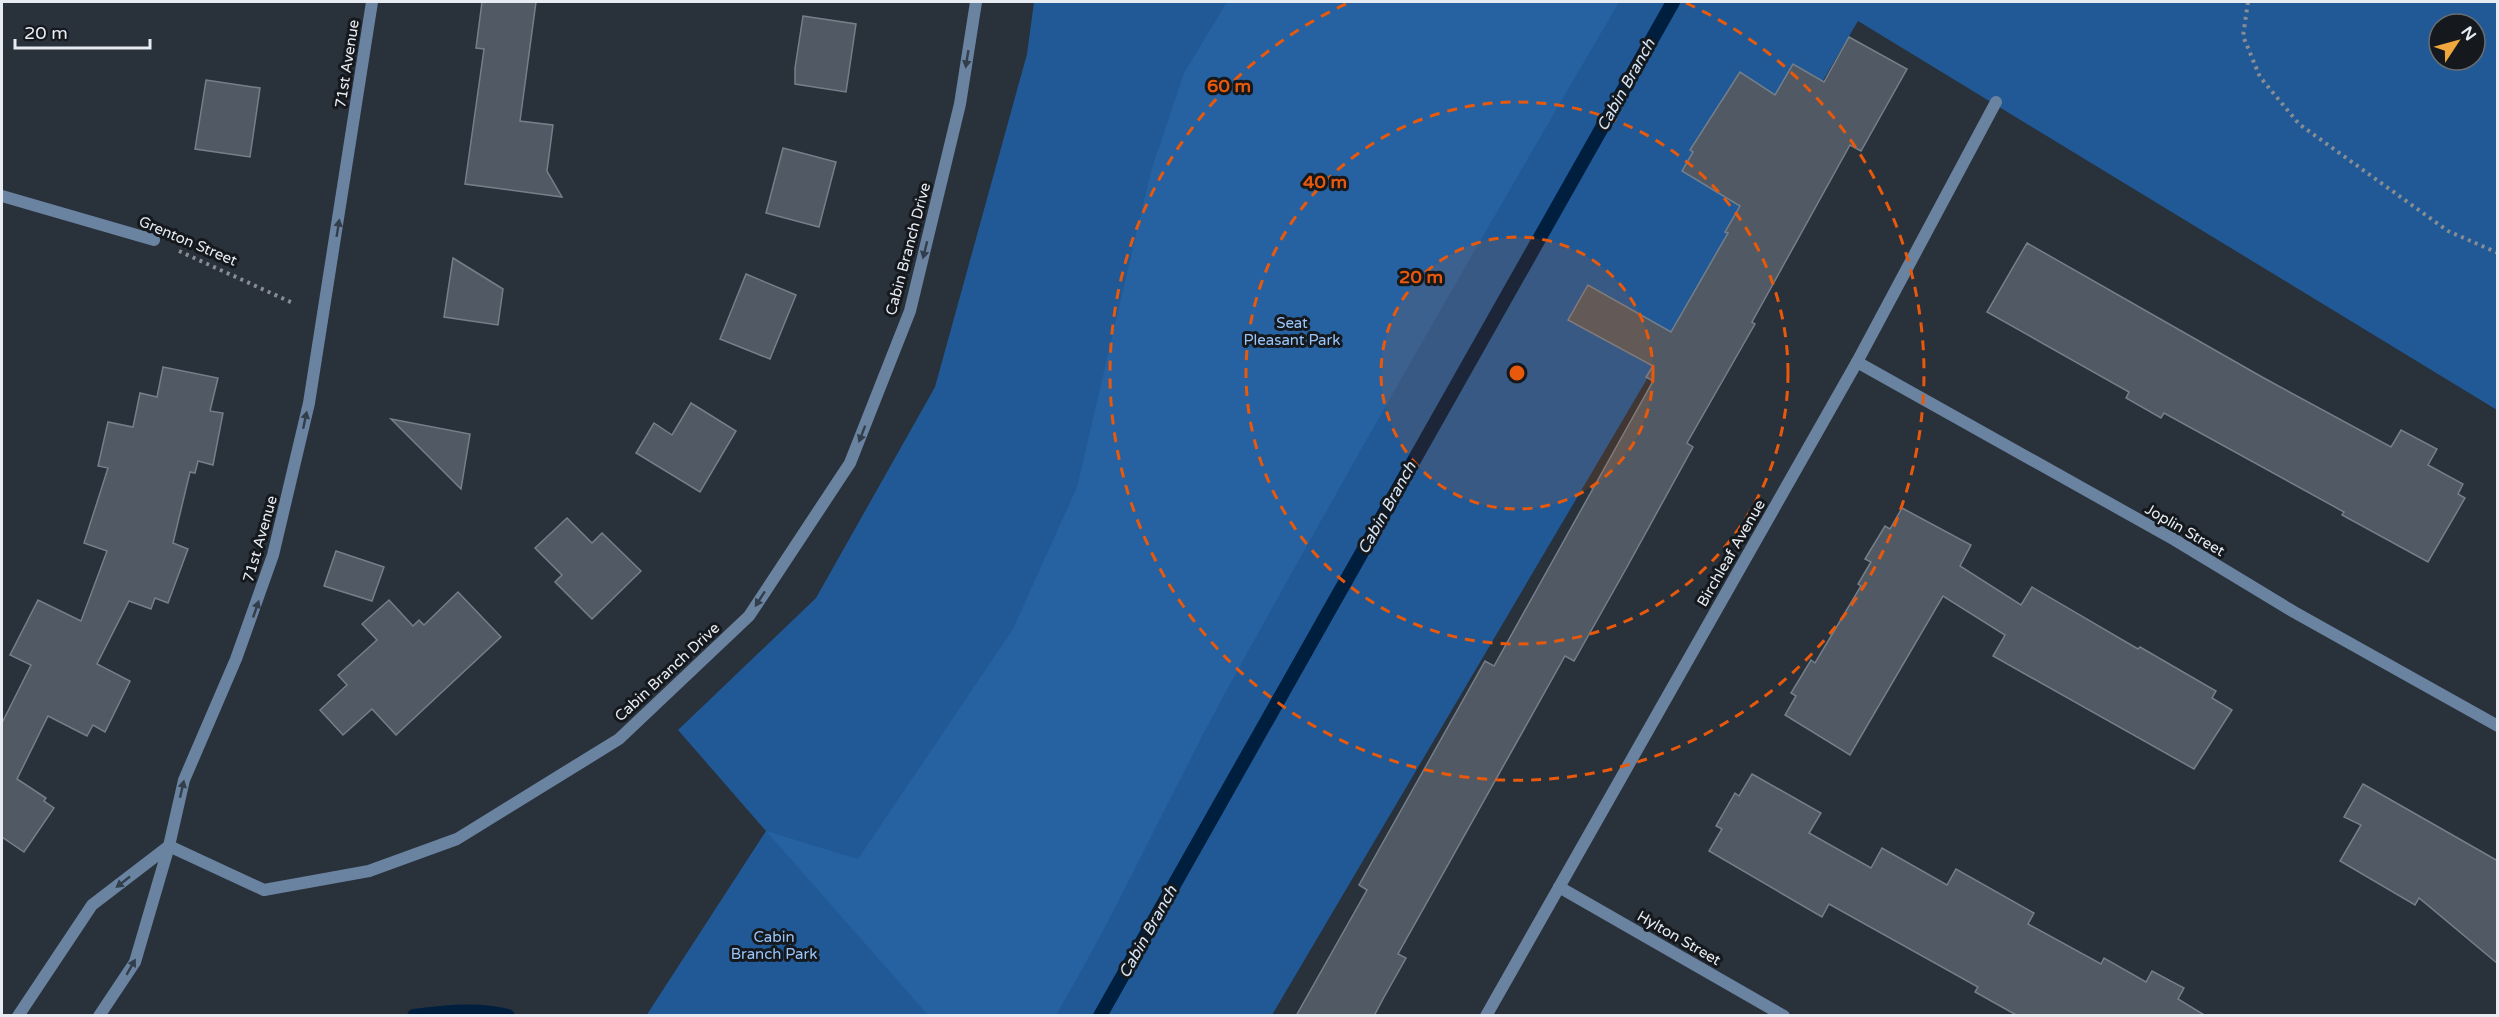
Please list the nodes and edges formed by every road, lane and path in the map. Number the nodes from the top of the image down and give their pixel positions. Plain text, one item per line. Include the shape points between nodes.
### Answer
1 (372, 2) edge
2 (976, 2) edge
3 (2248, 2) edge
4 (1996, 102) dead end
5 (2, 196) edge
6 (154, 240) joint
7 (2498, 253) edge
8 (324, 317) junction
9 (1857, 362) junction
10 (2498, 726) edge
11 (169, 846) junction
12 (1559, 887) junction
13 (18, 1016) edge
14 (99, 1016) edge
15 (1486, 1016) edge
16 (1784, 1016) edge

8 -> 1 street, 71st Avenue
2 -> 11 street, Cabin Branch Drive via 960,104 910,311 850,463 749,616 619,739 457,839 369,871 264,890
3 - 7 path via 2243,36 2260,77 2299,124 2448,231
4 - 9 street, Birchleaf Avenue
5 - 6 street, Grenton Street
6 - 8 path, Grenton Street
11 -> 8 street, 71st Avenue via 184,780 236,659 273,555 309,403
9 - 10 street, Joplin Street
9 - 12 street, Birchleaf Avenue
11 -> 13 street via 92,905
14 -> 11 street via 135,962
12 - 15 street, Birchleaf Avenue
12 - 16 street, Hylton Street

